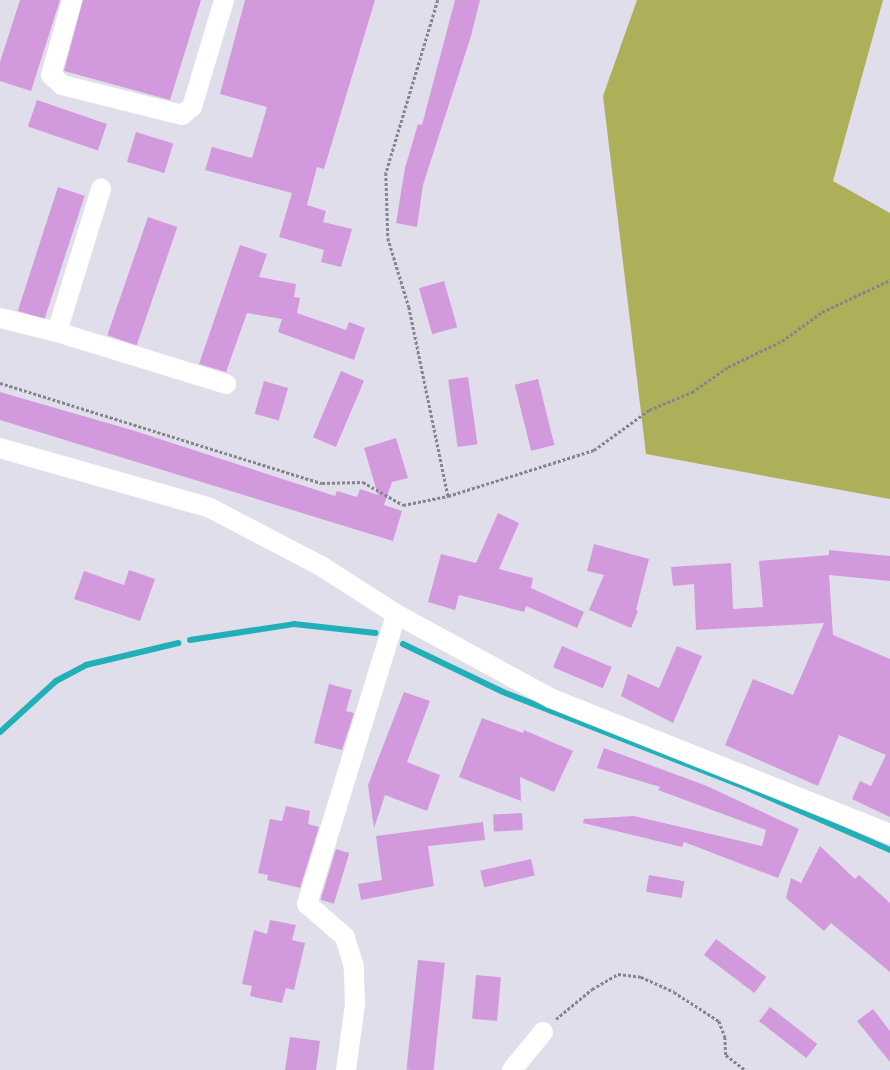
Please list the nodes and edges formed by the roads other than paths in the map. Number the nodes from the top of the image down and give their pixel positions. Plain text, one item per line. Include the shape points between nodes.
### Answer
1 (72, 0) edge
2 (224, 0) edge
3 (101, 189) dead end
4 (0, 318) edge
5 (57, 332) junction
6 (226, 384) dead end
7 (0, 448) edge
8 (396, 614) junction
9 (890, 834) edge
10 (543, 1032) road end
11 (346, 1070) edge
12 (512, 1070) edge

1 - 2 street via 51,75 62,85 182,115 192,107
3 - 5 street
4 - 5 street
5 - 6 street
7 - 8 street via 210,508 321,566
8 - 9 street via 550,698
8 - 11 street via 307,904 345,937 354,967 355,1004
10 - 12 street

